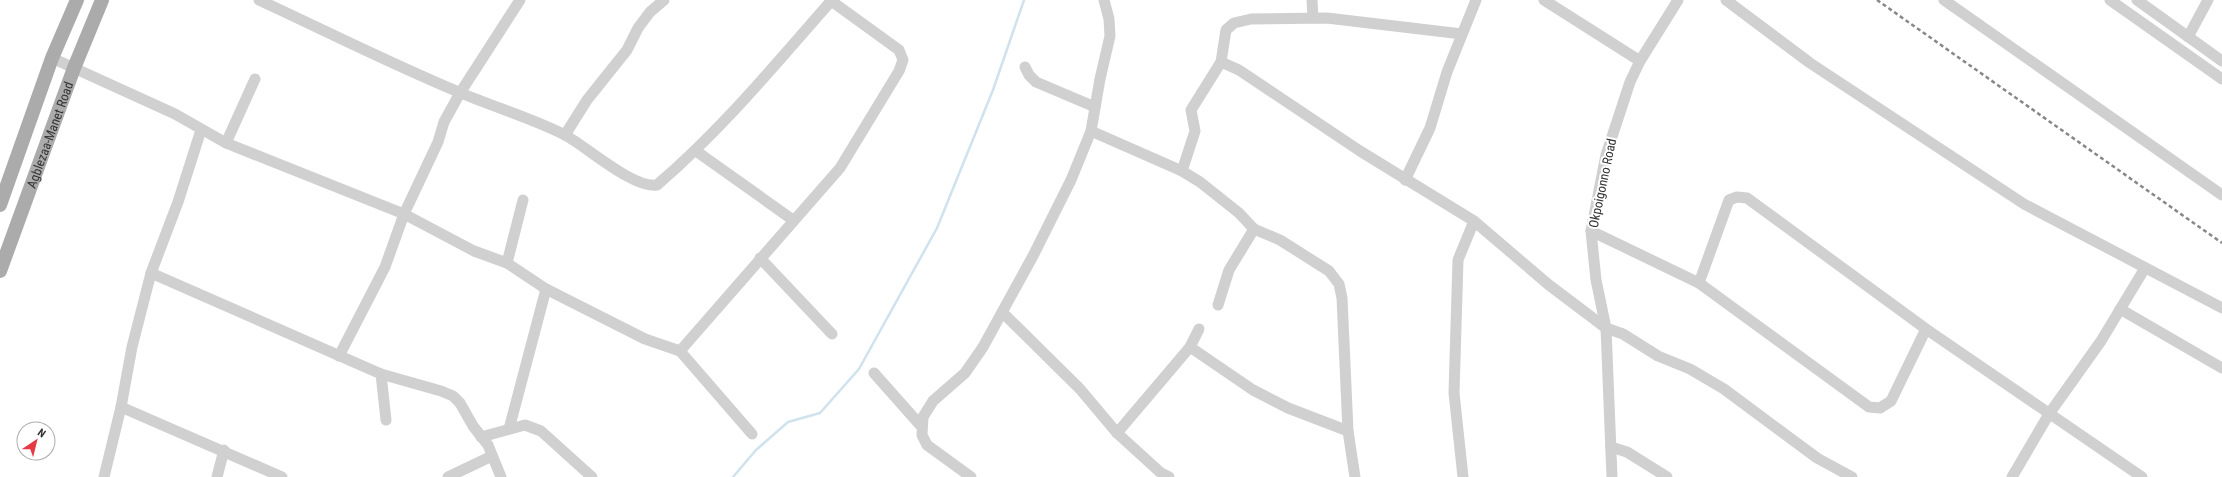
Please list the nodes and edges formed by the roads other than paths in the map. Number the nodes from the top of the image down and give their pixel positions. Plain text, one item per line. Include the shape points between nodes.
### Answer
1 (77, 0) edge
2 (102, 0) edge
3 (520, 0) edge
4 (664, 0) edge
5 (1104, 0) edge
6 (1312, 0) edge
7 (1476, 0) edge
8 (1544, 0) edge
9 (1678, 0) edge
10 (1726, 0) edge
11 (1944, 0) edge
12 (2110, 0) edge
13 (2137, 0) edge
14 (2208, 0) edge
15 (265, 1) edge
16 (830, 1) edge
17 (1313, 18) junction
18 (1462, 34) junction
19 (2188, 37) junction
20 (52, 58) junction
21 (1640, 61) junction
22 (2222, 61) edge
23 (1221, 62) junction
24 (1025, 67) dead end
25 (74, 68) junction
26 (255, 79) dead end
27 (2222, 79) edge
28 (460, 93) junction
29 (1094, 107) junction
30 (201, 130) junction
31 (1091, 131) junction
32 (565, 135) junction
33 (226, 143) junction
34 (696, 151) junction
35 (1182, 171) junction
36 (1405, 180) junction
37 (2222, 195) edge
38 (523, 200) dead end
39 (0, 205) edge
40 (404, 214) junction
41 (793, 220) junction
42 (1474, 221) junction
43 (1254, 229) junction
44 (1591, 231) junction
45 (760, 258) junction
46 (507, 263) junction
47 (2145, 268) junction
48 (0, 271) edge
49 (151, 273) junction
50 (1699, 283) junction
51 (546, 289) junction
52 (1218, 305) dead end
53 (2222, 308) edge
54 (2120, 309) junction
55 (1003, 313) junction
56 (1606, 328) junction
57 (1199, 329) dead end
58 (1926, 329) junction
59 (832, 334) dead end
60 (1190, 347) junction
61 (680, 351) junction
62 (339, 356) junction
63 (2222, 368) edge
64 (874, 373) dead end
65 (381, 374) junction
66 (121, 407) junction
67 (2049, 414) junction
68 (386, 420) dead end
69 (921, 426) junction
70 (509, 429) junction
71 (1348, 431) junction
72 (1117, 433) junction
73 (752, 434) dead end
74 (481, 437) junction
75 (1611, 447) junction
76 (224, 450) junction
77 (492, 456) junction
78 (1162, 476) edge
79 (104, 477) edge
80 (217, 477) edge
81 (282, 477) edge
82 (448, 477) edge
83 (501, 477) edge
84 (592, 477) edge
85 (971, 477) edge
86 (1355, 477) edge
87 (1462, 477) edge
88 (1612, 477) edge
89 (1667, 477) edge
90 (1852, 477) edge
91 (2012, 477) edge
92 (2142, 477) edge

1 - 20 main road, Agblezaa-Manet Road
2 - 25 main road, Agblezaa-Manet Road
3 - 28 street
4 - 32 street via 650,12 638,28 627,50 587,100
5 - 29 street via 1110,19 1110,36
6 - 17 street
7 - 18 street
8 - 21 street
9 - 21 street, Okpoigonno Road
10 - 47 street via 1810,63 2024,204
11 - 37 street
12 - 27 street
13 - 19 street
14 - 19 street
15 - 28 street
16 - 34 street via 747,98
16 - 41 street via 899,50 903,60 899,71 840,168
17 - 18 street
17 - 23 street via 1252,19 1234,23 1226,30
18 - 36 street via 1430,128
19 - 22 street
20 - 25 street
20 - 39 main road, Agblezaa-Manet Road
21 - 44 street, Okpoigonno Road via 1630,82 1606,155
23 - 35 street via 1191,110 1196,132
23 - 36 street via 1239,70
24 - 29 street via 1036,82
25 - 30 street via 175,114
25 - 48 main road, Agblezaa-Manet Road
26 - 33 street
28 - 32 street
28 - 40 street via 444,122 435,148
29 - 31 street
30 - 33 street
30 - 49 street via 178,202
31 - 35 street
31 - 55 street via 1070,180
32 - 34 street via 601,160 646,185 657,185
33 - 40 street
34 - 41 street
35 - 43 street via 1239,213
36 - 42 street
38 - 46 street
40 - 46 street via 468,248
40 - 62 street via 385,267
41 - 45 street
42 - 56 street via 1548,285
42 - 87 street via 1458,260 1454,393
43 - 52 street via 1229,270
43 - 71 street via 1280,240 1329,271 1339,284 1342,298
44 - 50 street
44 - 56 street, Okpoigonno Road via 1596,280
45 - 59 street
45 - 61 street
46 - 51 street
47 - 53 street
47 - 54 street
49 - 62 street
49 - 66 street via 132,347
50 - 58 street via 1869,406 1880,408 1891,401
50 - 58 street via 1729,200 1737,197 1747,198
51 - 61 street via 645,339
51 - 70 street
54 - 63 street
54 - 67 street via 2101,341
55 - 69 street via 965,372 933,401 923,417
55 - 72 street via 1080,389
56 - 75 street, Okpoigonno Road
56 - 90 street via 1623,334 1658,356 1690,369 1724,389 1817,458
57 - 60 street
58 - 67 street
60 - 71 street via 1253,390 1288,408
60 - 72 street
61 - 73 street
62 - 65 street
64 - 69 street
65 - 68 street
65 - 74 street via 453,396
66 - 76 street
66 - 79 street
67 - 91 street
67 - 92 street
69 - 85 street via 927,445
70 - 74 street
70 - 84 street via 525,425 541,431
71 - 86 street
72 - 78 street
74 - 77 street via 488,445
75 - 88 street, Okpoigonno Road
75 - 89 street via 1627,452
76 - 80 street
76 - 81 street
77 - 82 street
77 - 83 street

